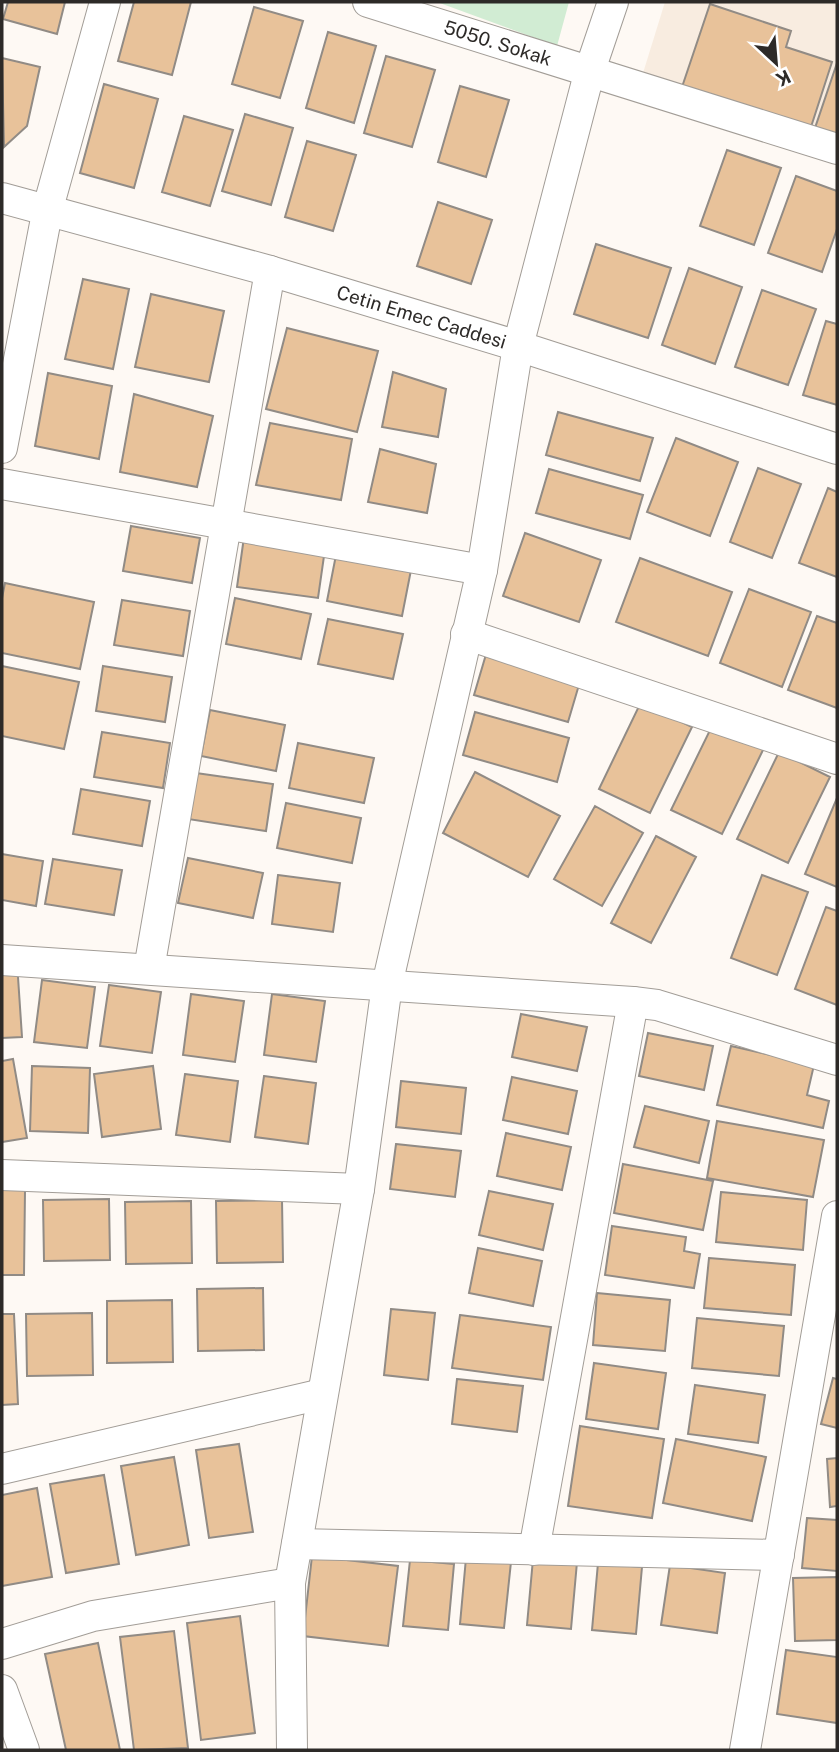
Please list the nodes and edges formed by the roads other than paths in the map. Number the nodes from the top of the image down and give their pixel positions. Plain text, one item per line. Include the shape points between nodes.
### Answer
1 (105, 2) edge
2 (368, 2) edge
3 (612, 2) edge
4 (590, 70) junction
5 (837, 149) edge
6 (2, 198) edge
7 (48, 208) junction
8 (271, 271) junction
9 (518, 346) junction
10 (2, 448) edge
11 (837, 449) edge
12 (2, 484) edge
13 (224, 525) junction
14 (481, 570) junction
15 (466, 634) junction
16 (837, 760) edge
17 (2, 960) edge
18 (149, 969) junction
19 (387, 985) junction
20 (634, 1002) junction
21 (837, 1060) edge
22 (2, 1175) edge
23 (359, 1189) junction
24 (837, 1216) edge
25 (322, 1394) junction
26 (2, 1469) edge
27 (296, 1544) junction
28 (534, 1550) junction
29 (779, 1555) junction
30 (290, 1583) junction
31 (2, 1644) edge
32 (2, 1690) edge
33 (24, 1750) edge
34 (292, 1750) edge
35 (745, 1750) edge

1 - 7 street
2 - 4 street, 5050. Sokak
3 - 4 street
4 - 5 street, 5050. Sokak
4 - 9 street
6 - 7 street, Cetin Emec Caddesi
7 - 8 street, Cetin Emec Caddesi
7 - 10 street
8 - 9 street, Cetin Emec Caddesi
8 - 13 street
9 - 11 street, Cetin Emec Caddesi
9 - 14 street
12 - 13 street
13 - 14 street
13 - 18 street
14 - 15 street
15 - 16 street
15 - 19 street
17 - 18 street
18 - 19 street
19 - 20 street
19 - 23 street
20 - 21 street
20 - 28 street
22 - 23 street
23 - 25 street
24 - 29 street
25 - 26 street
25 - 27 street
27 - 28 street
27 - 30 street
28 - 29 street
29 - 35 street
30 - 31 street via 93,1616
30 - 34 street
32 - 33 street

